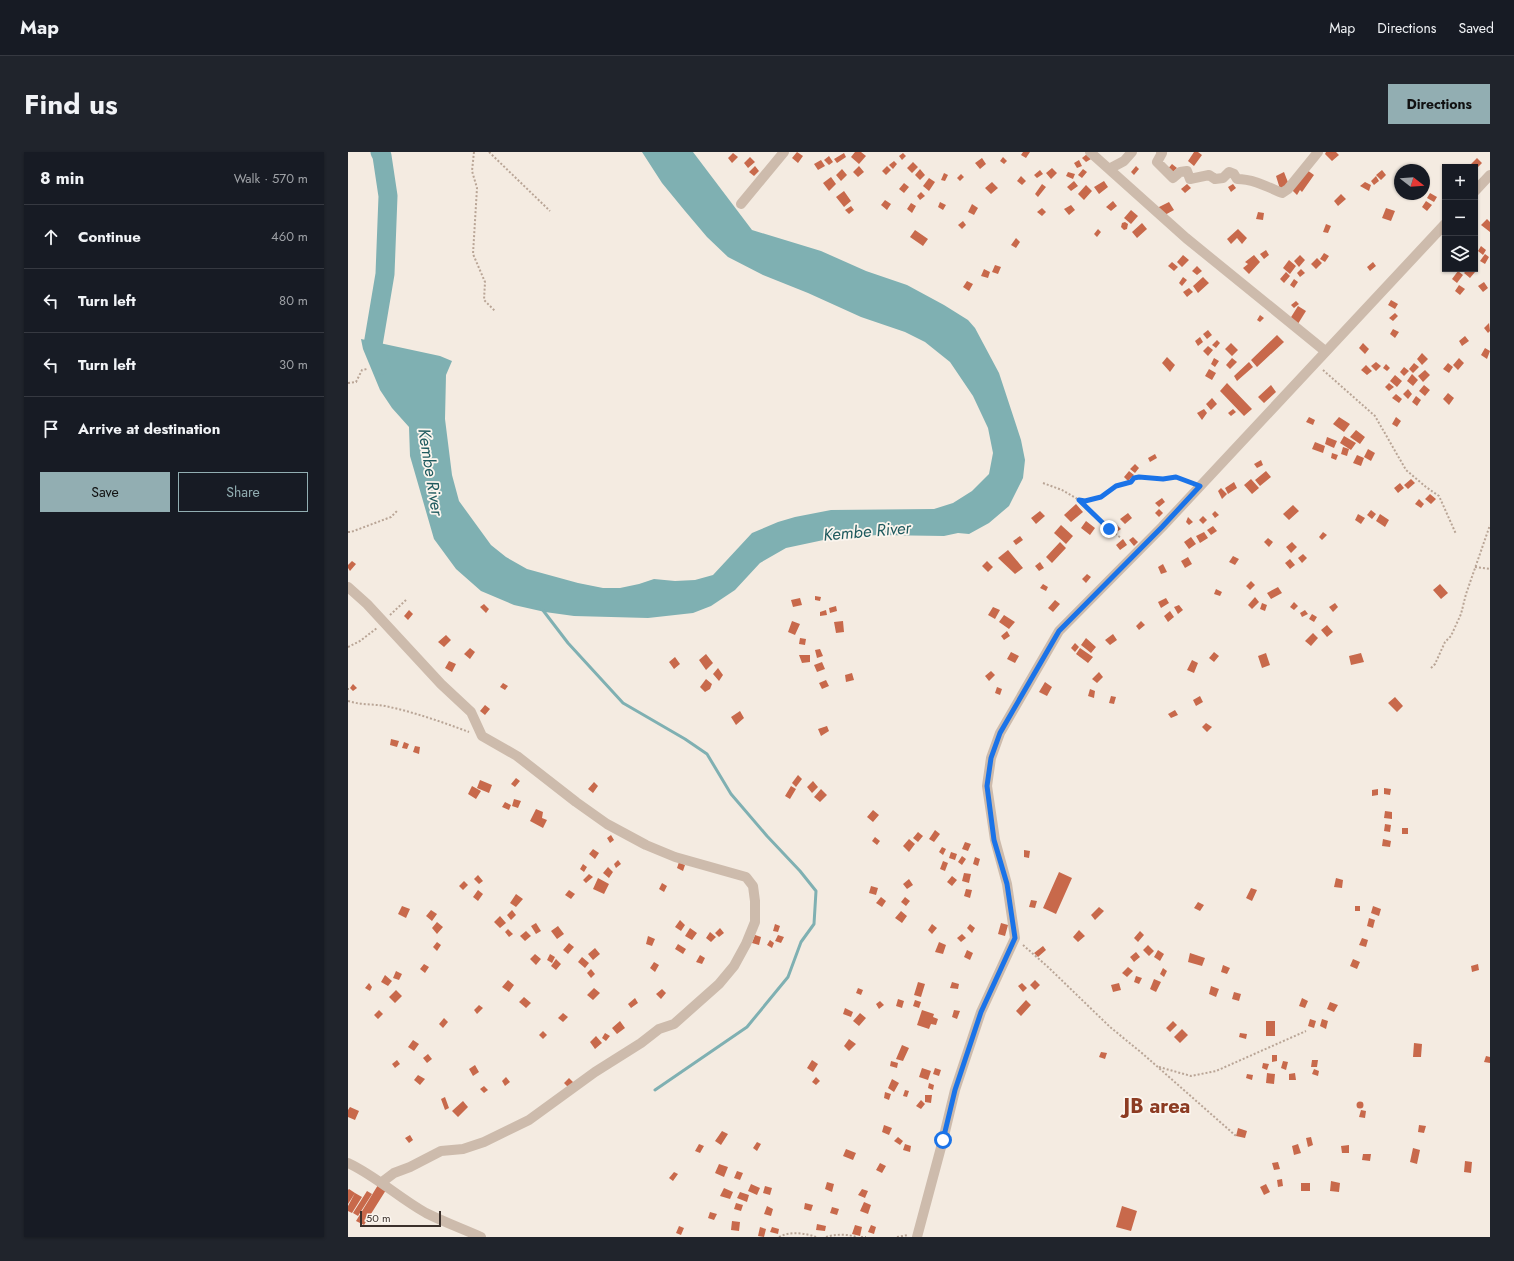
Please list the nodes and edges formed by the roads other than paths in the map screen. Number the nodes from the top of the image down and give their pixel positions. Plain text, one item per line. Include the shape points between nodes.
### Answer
1 (784, 152) edge
2 (1090, 152) edge
3 (1132, 152) edge
4 (1161, 152) edge
5 (1318, 152) edge
6 (1109, 170) junction
7 (1490, 175) edge
8 (1478, 188) edge
9 (741, 204) dead end
10 (1442, 227) edge
11 (1325, 352) junction
12 (348, 587) edge
13 (348, 1163) edge
14 (382, 1182) junction
15 (481, 1237) edge
16 (918, 1237) edge

1 - 9 street
2 - 6 street
3 - 6 street via 1124,161
4 - 5 street via 1157,162 1173,178 1187,170 1190,179 1209,175 1215,179 1223,178 1228,172 1237,178 1258,182 1282,193
6 - 11 street via 1186,238
7 - 8 street
10 - 11 street
11 - 16 street via 1162,527 1059,631 1000,733 991,758 987,786 994,840 1007,884 1015,938 981,1012 955,1090
12 - 14 street via 386,621 441,684 471,712 482,736 517,756 607,824 675,857 746,877 753,886 755,922 746,944 719,984 674,1024 659,1029 529,1120 484,1142 463,1149 441,1151 394,1173
13 - 14 street
14 - 15 street via 426,1213

